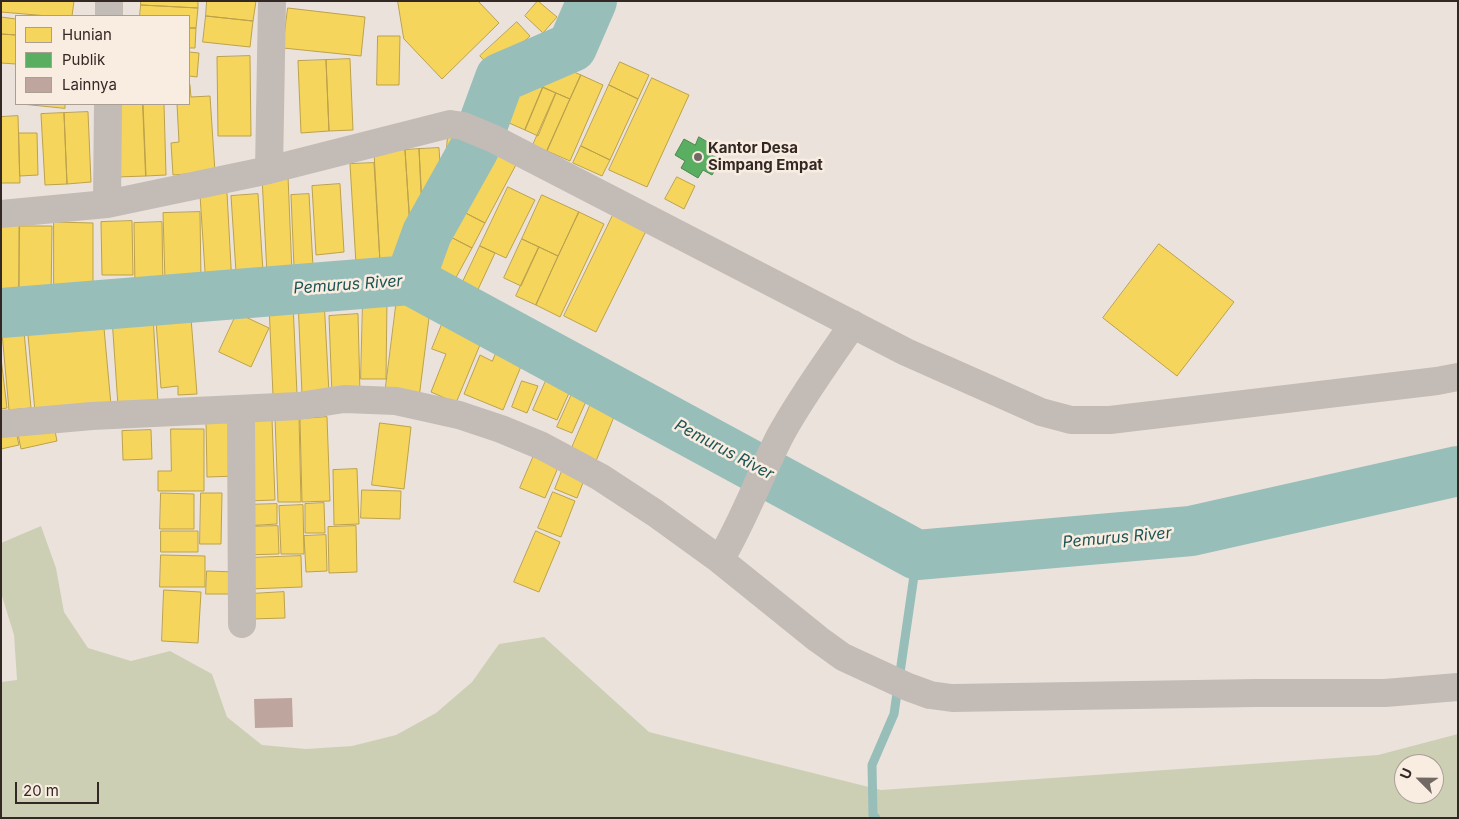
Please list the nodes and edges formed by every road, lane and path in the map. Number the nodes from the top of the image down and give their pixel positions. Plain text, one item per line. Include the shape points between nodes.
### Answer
1 (109, 1) edge
2 (272, 1) edge
3 (109, 15) edge
4 (108, 105) edge
5 (269, 170) junction
6 (107, 204) junction
7 (1, 214) edge
8 (853, 324) junction
9 (1458, 377) edge
10 (241, 409) junction
11 (1, 424) edge
12 (720, 560) junction
13 (242, 624) dead end
14 (1458, 687) edge

1 - 3 street
2 - 5 street
4 - 6 street
5 - 6 street
5 - 8 street via 450,124 463,126
6 - 7 street
8 - 9 street via 906,352 1041,412 1071,420 1110,420
8 - 12 street via 780,436 735,535
10 - 11 street
10 - 12 street via 299,406 344,399 396,402 458,415 542,446 600,477
10 - 13 street
12 - 14 street via 842,656 930,695 952,698 1385,693

